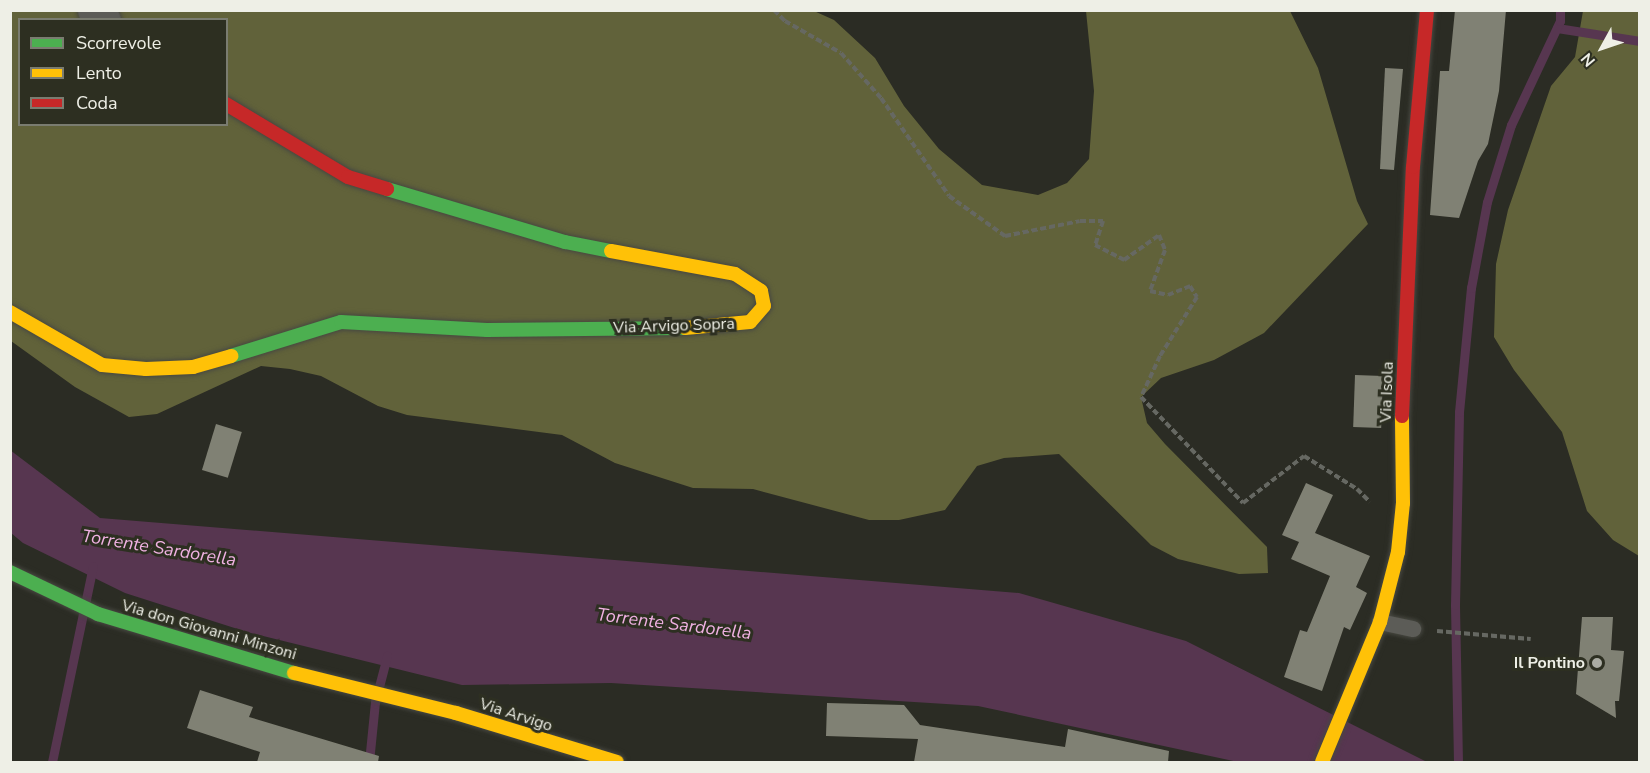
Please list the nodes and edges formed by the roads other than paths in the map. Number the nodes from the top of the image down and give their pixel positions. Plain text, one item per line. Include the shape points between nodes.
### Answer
1 (1427, 10) edge
2 (228, 105) edge
3 (10, 312) edge
4 (10, 572) edge
5 (1380, 622) junction
6 (1413, 629) road end
7 (405, 699) joint
8 (617, 762) edge
9 (1322, 762) edge

1 - 5 street, Via Isola via 1413,167 1402,424 1403,503 1398,552
2 - 3 street, Via Arvigo Sopra via 348,177 565,242 735,274 761,291 764,306 750,322 700,328 486,330 342,322 193,367 146,369 102,365
4 - 7 street, Via don Giovanni Minzoni via 98,614 246,661
5 - 6 lane
5 - 9 street, Via Isola
7 - 8 street, Via Arvigo

